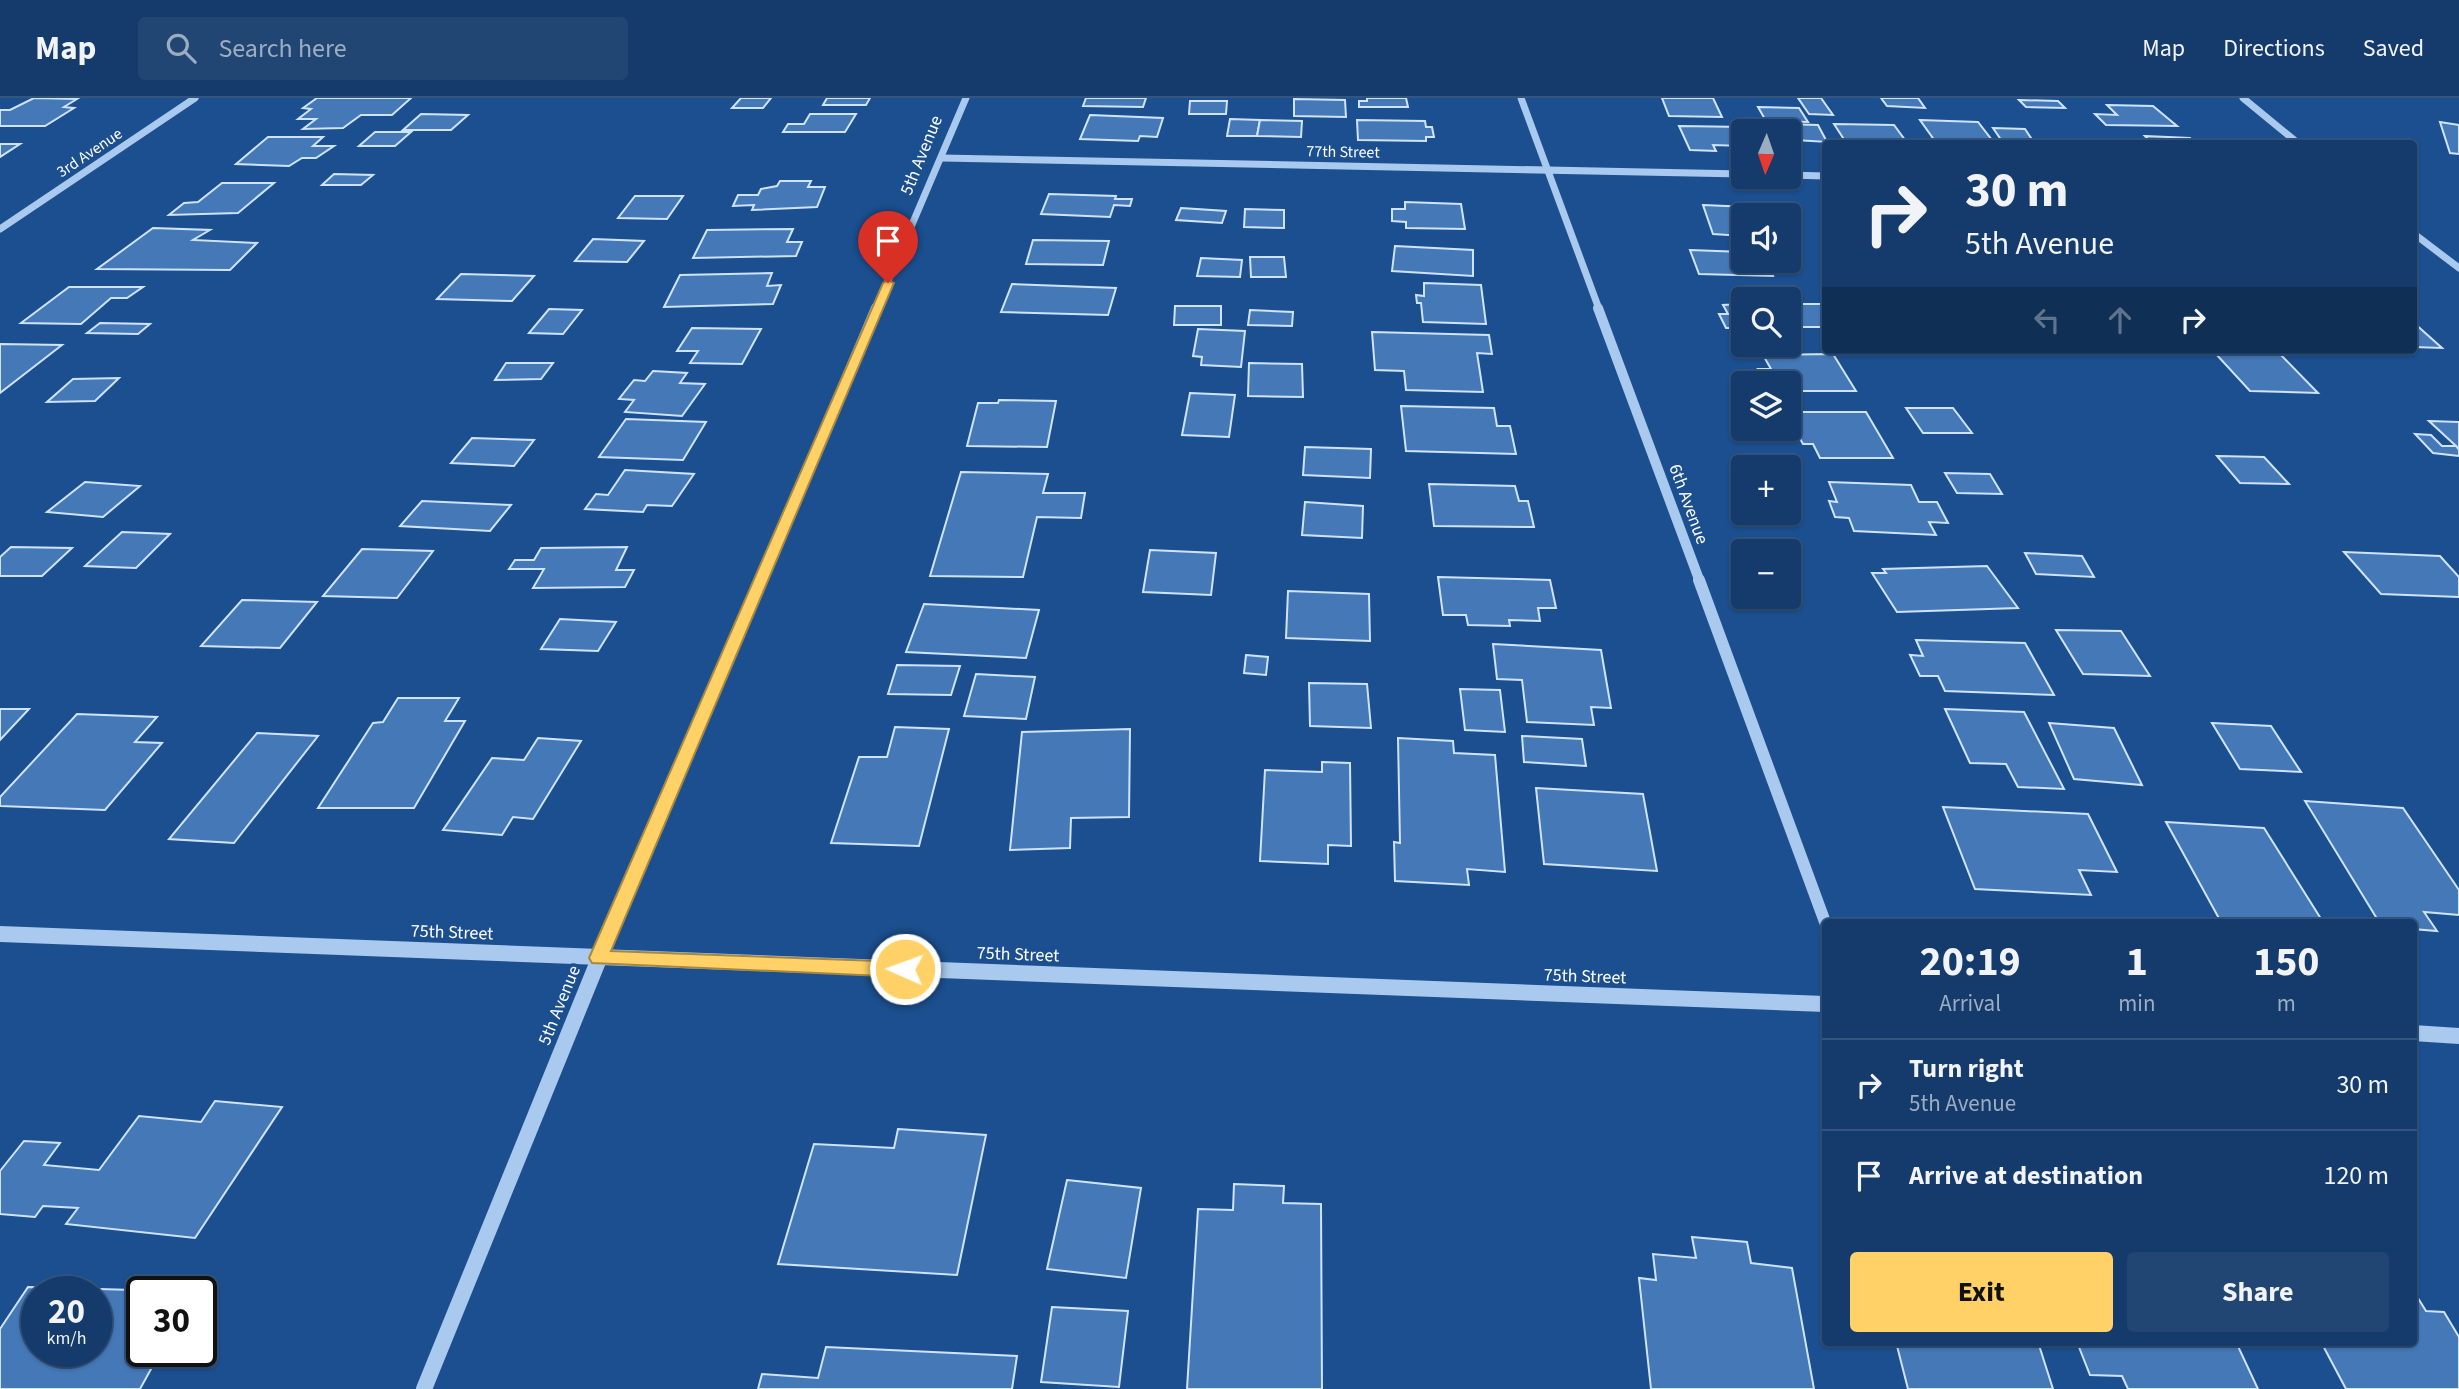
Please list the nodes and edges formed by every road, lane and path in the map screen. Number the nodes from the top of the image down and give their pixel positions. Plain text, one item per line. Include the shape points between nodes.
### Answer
1 (195, 98) edge
2 (965, 98) edge
3 (1521, 98) edge
4 (2243, 98) edge
5 (2294, 140) edge
6 (942, 158) junction
7 (1545, 169) junction
8 (1731, 174) edge
9 (1801, 175) edge
10 (1822, 176) edge
11 (0, 229) edge
12 (2417, 236) edge
13 (2459, 268) edge
14 (1824, 919) edge
15 (0, 934) edge
16 (599, 958) junction
17 (1822, 1004) edge
18 (2417, 1033) edge
19 (2459, 1036) edge
20 (424, 1389) edge

1 - 11 street, 3rd Avenue
2 - 6 street, 5th Avenue
3 - 7 street, 6th Avenue
4 - 5 street
6 - 7 street, 77th Street
6 - 16 street, 5th Avenue
7 - 8 street, 77th Street
7 - 14 street, 6th Avenue
9 - 10 street
12 - 13 street
15 - 16 street, 75th Street
16 - 17 street, 75th Street
16 - 20 street, 5th Avenue
18 - 19 street

